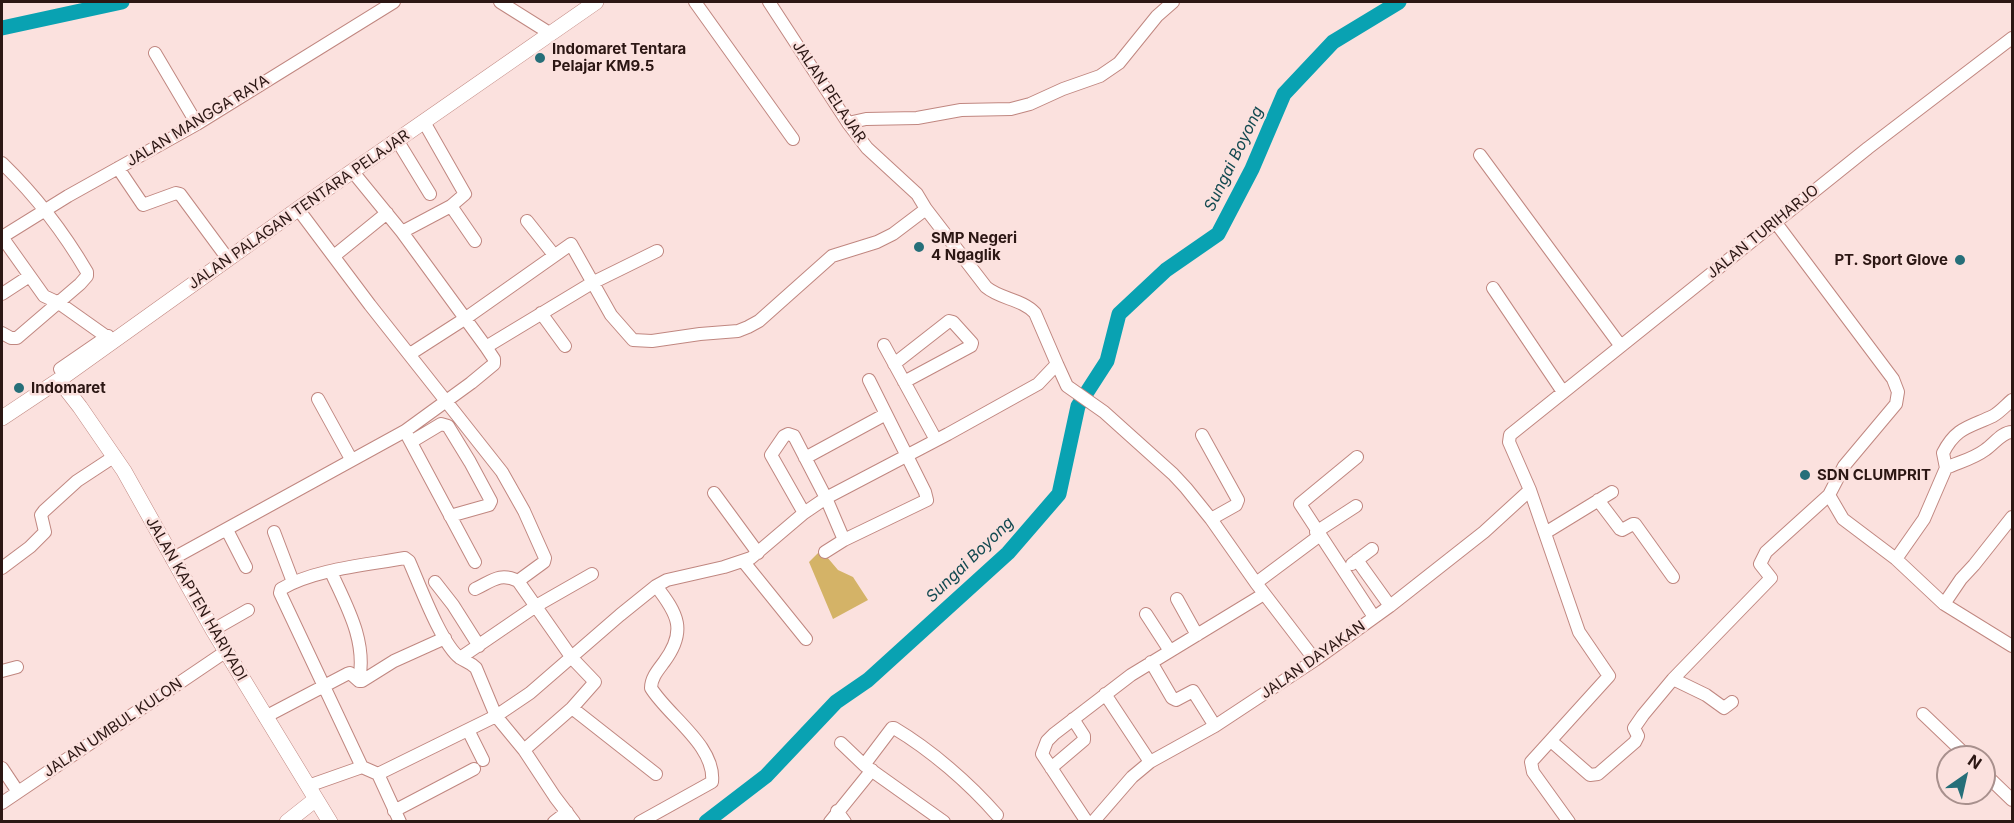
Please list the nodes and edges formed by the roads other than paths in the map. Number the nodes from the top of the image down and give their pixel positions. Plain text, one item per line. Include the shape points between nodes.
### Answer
1 (394, 2) edge
2 (500, 2) edge
3 (596, 2) edge
4 (695, 2) edge
5 (769, 2) edge
6 (1173, 2) edge
7 (551, 34) junction
8 (2013, 38) edge
9 (155, 53) dead end
10 (424, 122) junction
11 (848, 123) junction
12 (197, 124) junction
13 (793, 139) dead end
14 (397, 140) junction
15 (1480, 154) dead end
16 (2, 163) edge
17 (118, 168) junction
18 (353, 172) junction
19 (430, 194) dead end
20 (451, 206) junction
21 (298, 209) junction
22 (926, 209) junction
23 (45, 210) junction
24 (387, 213) junction
25 (527, 221) dead end
26 (1776, 223) junction
27 (402, 232) junction
28 (2, 237) edge
29 (475, 241) dead end
30 (657, 251) dead end
31 (554, 255) junction
32 (334, 256) junction
33 (228, 259) junction
34 (28, 277) junction
35 (592, 283) junction
36 (1493, 288) dead end
37 (2, 294) edge
38 (59, 303) junction
39 (541, 313) junction
40 (466, 318) junction
41 (142, 320) junction
42 (2, 333) edge
43 (107, 337) junction
44 (884, 345) dead end
45 (1620, 345) junction
46 (565, 346) dead end
47 (486, 347) junction
48 (410, 354) junction
49 (894, 364) junction
50 (1057, 364) junction
51 (59, 375) junction
52 (869, 380) dead end
53 (904, 382) junction
54 (1038, 384) junction
55 (1070, 388) junction
56 (1563, 392) junction
57 (318, 399) dead end
58 (2013, 400) edge
59 (446, 402) junction
60 (5, 412) edge
61 (886, 414) junction
62 (2013, 432) edge
63 (1202, 435) dead end
64 (408, 436) junction
65 (936, 440) junction
66 (115, 456) junction
67 (907, 456) junction
68 (1357, 457) dead end
69 (805, 458) junction
70 (351, 459) junction
71 (1946, 468) junction
72 (1530, 490) junction
73 (1612, 492) dead end
74 (714, 493) dead end
75 (1829, 495) junction
76 (826, 498) junction
77 (1598, 500) junction
78 (1356, 506) dead end
79 (804, 513) junction
80 (450, 516) junction
81 (2013, 517) edge
82 (1211, 519) junction
83 (227, 530) junction
84 (274, 532) dead end
85 (1545, 533) junction
86 (1318, 534) junction
87 (844, 540) junction
88 (1372, 549) dead end
89 (825, 552) dead end
90 (758, 553) junction
91 (172, 559) junction
92 (1896, 559) junction
93 (1357, 560) junction
94 (743, 561) junction
95 (475, 562) dead end
96 (246, 567) dead end
97 (2, 568) edge
98 (1343, 570) junction
99 (331, 572) junction
100 (592, 574) dead end
101 (1673, 577) dead end
102 (518, 581) junction
103 (293, 582) junction
104 (435, 582) dead end
105 (1256, 582) junction
106 (656, 586) junction
107 (475, 589) dead end
108 (1264, 594) junction
109 (1177, 598) dead end
110 (1944, 604) junction
111 (453, 605) junction
112 (536, 606) junction
113 (1390, 606) junction
114 (249, 610) dead end
115 (1146, 614) dead end
116 (1374, 617) junction
117 (434, 618) junction
118 (213, 630) junction
119 (1197, 635) junction
120 (445, 638) junction
121 (806, 639) dead end
122 (479, 646) junction
123 (2013, 646) edge
124 (1170, 651) junction
125 (225, 652) junction
126 (460, 658) junction
127 (572, 658) junction
128 (1315, 660) junction
129 (1151, 662) junction
130 (17, 667) dead end
131 (2, 671) edge
132 (1673, 679) junction
133 (359, 681) junction
134 (324, 685) junction
135 (1105, 694) junction
136 (1732, 702) dead end
137 (572, 708) junction
138 (1923, 714) dead end
139 (496, 716) junction
140 (265, 717) junction
141 (1073, 719) junction
142 (1215, 726) junction
143 (468, 730) junction
144 (1551, 741) junction
145 (840, 743) dead end
146 (1955, 745) edge
147 (524, 750) junction
148 (1150, 762) junction
149 (362, 767) junction
150 (2, 768) edge
151 (868, 768) junction
152 (1052, 768) junction
153 (378, 774) junction
154 (656, 774) dead end
155 (1996, 784) edge
156 (308, 786) junction
157 (18, 792) junction
158 (316, 799) junction
159 (2013, 800) edge
160 (2, 803) edge
161 (997, 815) dead end
162 (397, 816) edge
163 (571, 817) edge
164 (837, 818) edge
165 (1562, 820) edge
166 (287, 822) edge
167 (330, 822) edge
168 (554, 822) edge
169 (640, 822) edge
170 (944, 822) edge
171 (1087, 822) edge
172 (1093, 822) edge

1 - 12 street, JALAN MANGGA RAYA
2 - 7 street
3 - 7 main road, JALAN PALAGAN TENTARA PELAJAR
4 - 13 street
5 - 11 street, JALAN PELAJAR
6 - 11 street via 1119,63 1100,76 1030,104 1011,109 961,110
7 - 10 main road, JALAN PALAGAN TENTARA PELAJAR
8 - 26 street, JALAN TURIHARJO
9 - 12 street
10 - 14 main road, JALAN PALAGAN TENTARA PELAJAR
10 - 20 street via 465,192
11 - 22 street, JALAN PELAJAR via 867,148 917,194
12 - 17 street, JALAN MANGGA RAYA
14 - 18 main road, JALAN PALAGAN TENTARA PELAJAR
14 - 19 street
15 - 45 street
16 - 23 street
17 - 23 street, JALAN MANGGA RAYA
17 - 33 street via 143,205 180,194
18 - 21 main road, JALAN PALAGAN TENTARA PELAJAR
18 - 24 street
20 - 27 street
20 - 29 street
21 - 32 street
21 - 33 main road, JALAN PALAGAN TENTARA PELAJAR
22 - 35 street via 893,234 832,256 759,321 738,331 633,340 611,315
22 - 50 street, JALAN PELAJAR via 990,291 1035,313
23 - 28 street, JALAN MANGGA RAYA
23 - 38 street via 87,272
24 - 27 street
24 - 32 street
25 - 31 street
26 - 45 street, JALAN TURIHARJO
26 - 75 street via 1897,387 1896,404 1844,466
27 - 40 street
28 - 34 street
30 - 35 street
31 - 35 street via 571,244
31 - 40 street
32 - 48 street
33 - 41 main road, JALAN PALAGAN TENTARA PELAJAR
34 - 37 street
34 - 38 street via 44,296
35 - 39 street
36 - 56 street
38 - 42 street via 17,338
38 - 43 street
39 - 46 street
39 - 47 street
40 - 47 street
40 - 48 street
41 - 43 street via 133,319
41 - 51 main road, JALAN PALAGAN TENTARA PELAJAR
43 - 51 street
44 - 49 street
45 - 56 street, JALAN TURIHARJO
47 - 59 street via 494,364
48 - 59 street
49 - 53 street
49 - 53 street via 949,321 972,343
50 - 54 street
50 - 55 street, JALAN PELAJAR
51 - 60 main road, JALAN PALAGAN TENTARA PELAJAR
51 - 66 main road, JALAN KAPTEN HARIYADI
52 - 61 street
53 - 65 street
54 - 55 street
54 - 65 street
55 - 82 street via 1104,412 1173,474
56 - 72 street, JALAN TURIHARJO via 1513,432 1509,442
57 - 70 street
58 - 71 street via 1993,416 1961,429 1943,453
59 - 64 street
59 - 102 street via 502,472 545,558
61 - 67 street
61 - 69 street
62 - 71 street via 2006,432 1972,458
63 - 82 street via 1238,500
64 - 70 street
64 - 80 street
64 - 80 street via 441,424 448,426 491,501 489,505
65 - 67 street
66 - 91 main road, JALAN KAPTEN HARIYADI
66 - 97 street via 76,481 44,511 41,515 45,532
67 - 76 street
67 - 87 street via 927,500
68 - 86 street via 1300,502
69 - 76 street
69 - 79 street via 790,434 784,436 771,455
70 - 83 street
71 - 92 street via 1924,519
72 - 85 street
72 - 113 street, JALAN DAYAKAN
73 - 77 street
74 - 90 street
75 - 92 street via 1843,519
75 - 132 street via 1766,552 1760,564 1771,578
76 - 79 street
76 - 87 street
77 - 85 street
77 - 101 street via 1622,531 1635,524
78 - 86 street
79 - 90 street
80 - 95 street
81 - 110 street
82 - 105 street
83 - 91 street
83 - 96 street
84 - 103 street
85 - 144 street via 1579,632 1609,675
86 - 98 street
86 - 105 street
87 - 89 street
88 - 93 street
90 - 94 street
91 - 118 main road, JALAN KAPTEN HARIYADI
92 - 110 street
93 - 98 street
93 - 113 street
94 - 106 street
94 - 121 street
98 - 116 street
99 - 103 street
99 - 117 street via 407,559
99 - 133 street via 357,631 362,666
100 - 112 street
102 - 107 street via 502,576
102 - 112 street
103 - 134 street via 280,593
104 - 111 street
105 - 108 street
106 - 127 street
106 - 169 street via 670,604 678,628 677,640 651,687 709,758 713,775 712,782
108 - 119 street
108 - 128 street
109 - 119 street
110 - 123 street
111 - 117 street
111 - 122 street
112 - 122 street
112 - 127 street
113 - 116 street, JALAN DAYAKAN
114 - 118 street
115 - 124 street
116 - 128 street, JALAN DAYAKAN
117 - 120 street
118 - 125 main road, JALAN KAPTEN HARIYADI
119 - 124 street
120 - 126 street
120 - 133 street via 394,660
122 - 126 street
124 - 129 street
125 - 140 main road, JALAN KAPTEN HARIYADI
125 - 157 street, JALAN UMBUL KULON
126 - 139 street via 476,668
127 - 137 street via 595,682
127 - 139 street
128 - 142 street, JALAN DAYAKAN
129 - 135 street
129 - 142 street via 1173,698 1193,691
130 - 131 street
132 - 136 street via 1724,708
132 - 144 street via 1635,724 1635,742 1598,774 1590,775
133 - 134 street via 350,673
134 - 140 street
134 - 149 street
135 - 141 street
135 - 148 street
137 - 147 street
137 - 154 street
138 - 146 street
139 - 143 street
139 - 147 street
140 - 156 main road, JALAN KAPTEN HARIYADI
141 - 152 street via 1042,749
141 - 152 street via 1084,740
142 - 148 street, JALAN DAYAKAN
143 - 153 street
143 - 162 street via 478,765
144 - 165 street via 1531,762 1531,767
145 - 151 street
147 - 163 street
148 - 172 street, JALAN DAYAKAN via 1124,785
149 - 153 street
149 - 156 street
150 - 157 street
151 - 161 street via 894,728 956,773
151 - 164 street
151 - 170 street
152 - 171 street
153 - 162 street
155 - 159 street
156 - 158 main road, JALAN KAPTEN HARIYADI
157 - 160 street, JALAN UMBUL KULON
158 - 166 main road
158 - 167 main road, JALAN KAPTEN HARIYADI
163 - 168 street

